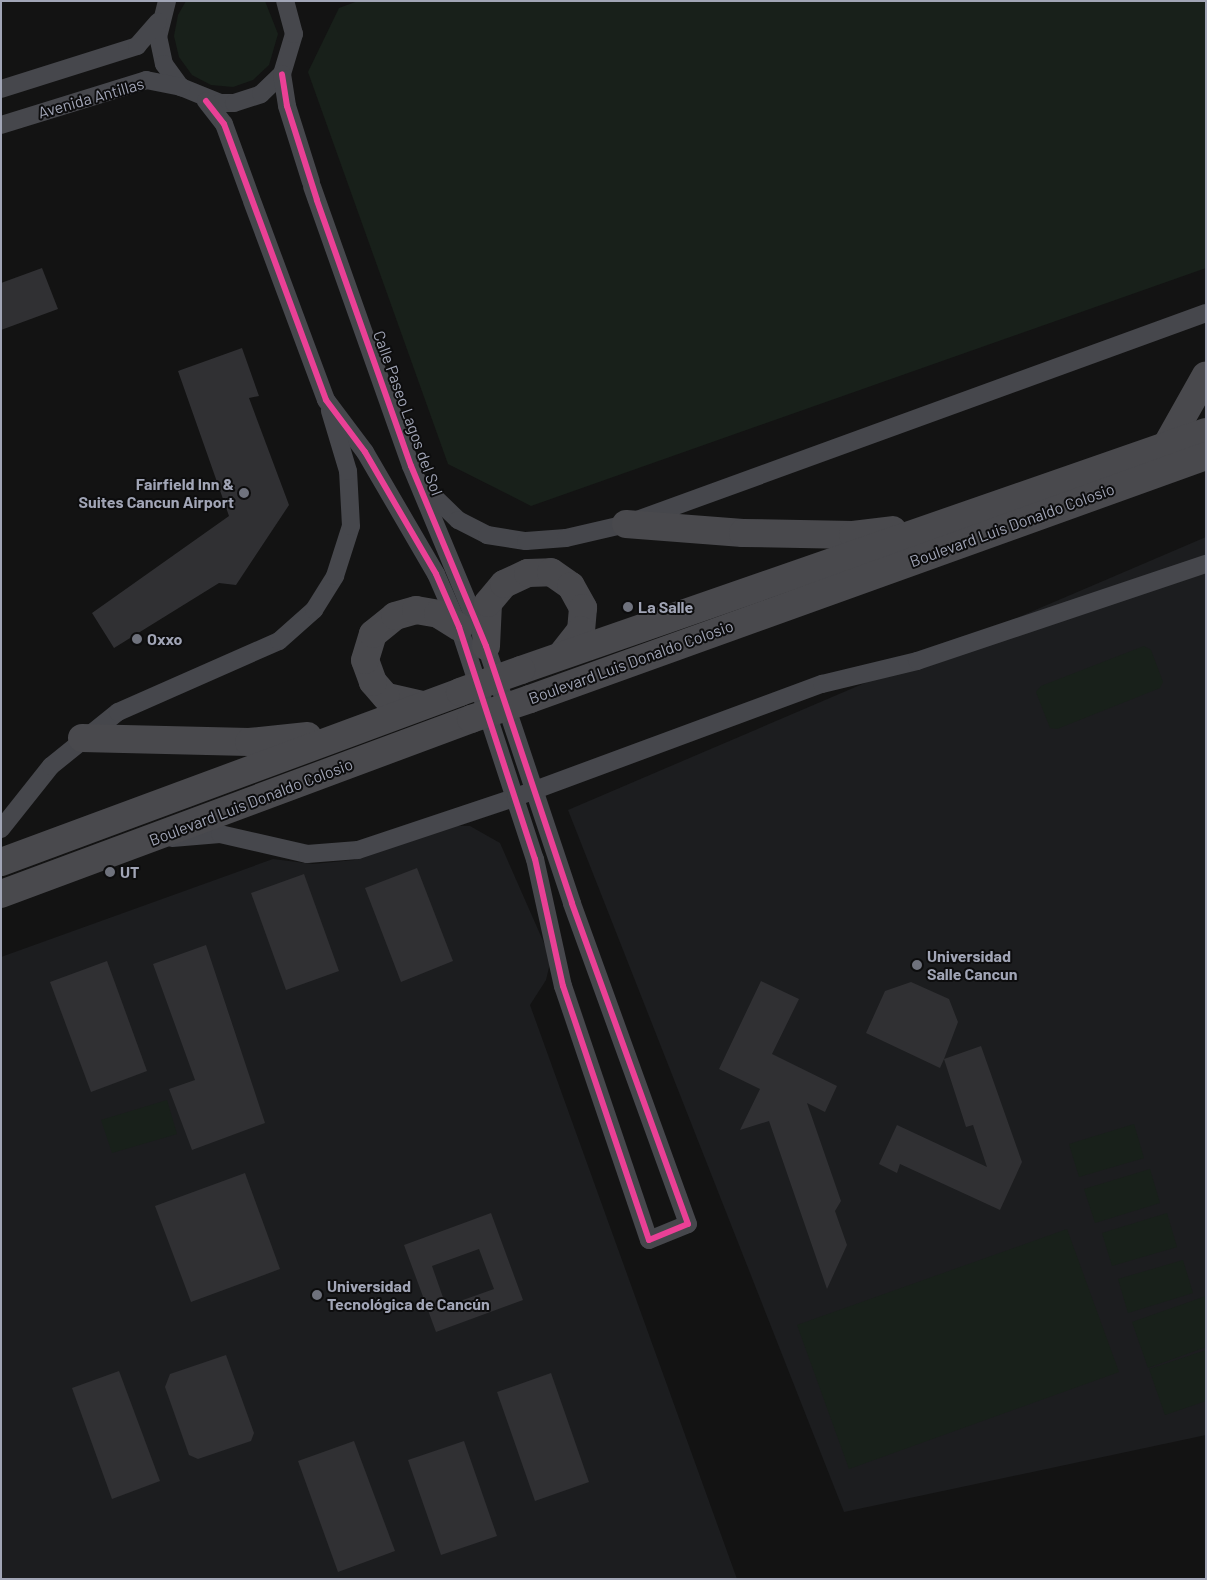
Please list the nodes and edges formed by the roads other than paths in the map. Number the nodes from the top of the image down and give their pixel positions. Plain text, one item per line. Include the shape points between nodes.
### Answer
1 (166, 1) edge
2 (290, 3) edge
3 (158, 22) junction
4 (282, 74) junction
5 (181, 87) junction
6 (1, 89) edge
7 (206, 101) junction
8 (1, 125) edge
9 (1206, 313) edge
10 (1206, 375) edge
11 (326, 400) junction
12 (1206, 432) edge
13 (1166, 446) junction
14 (1206, 456) edge
15 (411, 466) junction
16 (954, 522) junction
17 (626, 524) junction
18 (1206, 564) edge
19 (459, 627) junction
20 (486, 646) junction
21 (564, 653) junction
22 (422, 706) junction
23 (366, 726) junction
24 (82, 738) junction
25 (533, 790) junction
26 (516, 797) junction
27 (1, 829) edge
28 (149, 840) junction
29 (1, 862) edge
30 (1, 894) edge

1 - 3 street
2 - 4 street via 294,34 289,62
3 - 5 street via 159,50
3 - 6 street via 137,46
4 - 7 street via 273,85 248,100 234,103
4 - 15 street, Calle Paseo Lagos del Sol via 287,106 312,185
5 - 7 street
5 - 8 street, Avenida Antillas via 146,80
7 - 11 street via 224,124
9 - 17 street
10 - 13 main road
11 - 19 street via 365,452 436,574
11 - 24 street via 348,471 351,526 335,576 314,610 279,641 118,712
12 - 13 main road, Boulevard Luis Donaldo Colosio
13 - 16 main road, Boulevard Luis Donaldo Colosio
14 - 28 main road, Boulevard Luis Donaldo Colosio, bridge via 471,719
15 - 17 street via 431,496 458,520 487,535 526,541 566,538
15 - 20 street, Calle Paseo Lagos del Sol
16 - 17 main road via 853,535 743,533
16 - 21 main road, Boulevard Luis Donaldo Colosio
18 - 25 street via 917,660 822,684
19 - 22 main road via 438,614 416,610 395,616 373,634 365,660 373,682 386,697
19 - 26 street
20 - 21 main road via 488,603 498,590 528,573 551,572 571,586 582,608 581,630
20 - 25 street, Calle Paseo Lagos del Sol
21 - 22 main road, Boulevard Luis Donaldo Colosio, bridge
22 - 23 main road, Boulevard Luis Donaldo Colosio
23 - 24 main road via 269,741
23 - 29 main road, Boulevard Luis Donaldo Colosio
24 - 27 street via 51,766
25 - 26 street
25 - 26 street, Calle Paseo Lagos del Sol via 688,1224 649,1240 563,986 548,910
26 - 28 street via 358,850 307,854 220,834
28 - 30 main road, Boulevard Luis Donaldo Colosio

